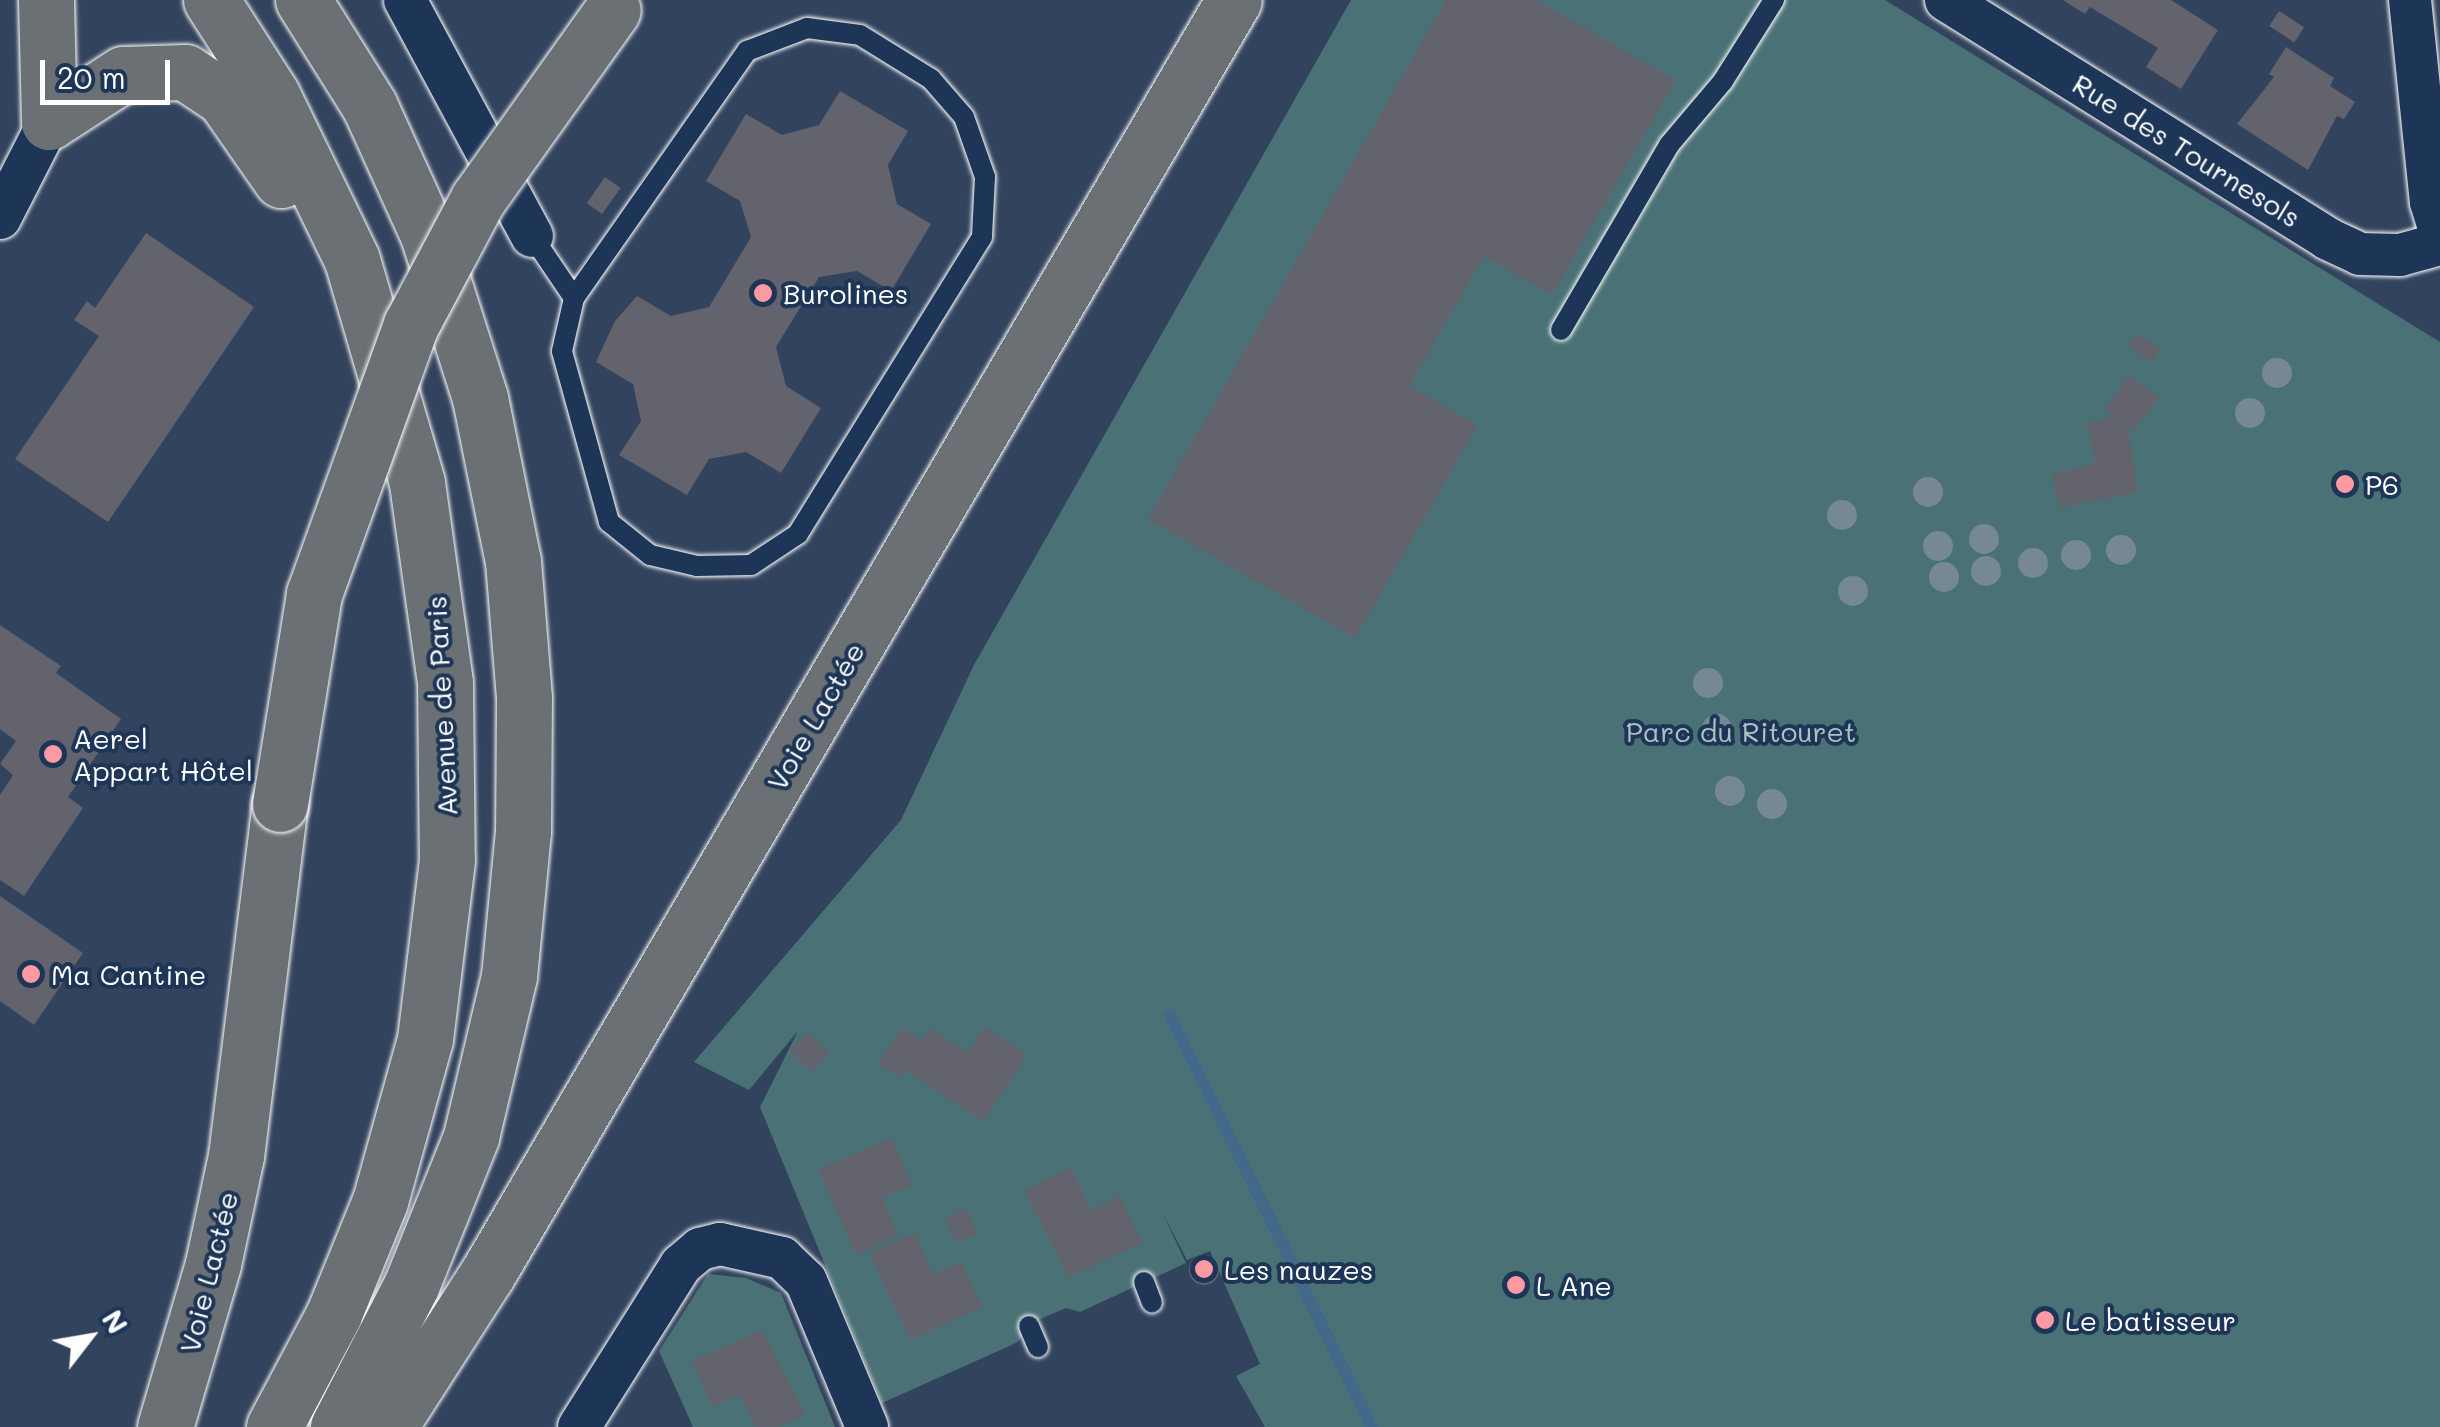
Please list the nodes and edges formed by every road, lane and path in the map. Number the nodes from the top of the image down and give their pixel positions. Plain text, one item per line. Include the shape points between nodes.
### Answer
1 (46, 0) edge
2 (211, 0) edge
3 (303, 0) edge
4 (405, 0) edge
5 (1234, 0) edge
6 (1774, 0) edge
7 (1946, 0) edge
8 (2410, 0) edge
9 (618, 5) edge
10 (49, 122) junction
11 (0, 218) edge
12 (2440, 232) edge
13 (532, 236) joint
14 (2440, 244) edge
15 (574, 298) junction
16 (1561, 330) dead end
17 (376, 335) junction
18 (1144, 1282) dead end
19 (1152, 1303) dead end
20 (1029, 1326) dead end
21 (1038, 1347) dead end
22 (165, 1427) edge
23 (274, 1427) edge
24 (338, 1427) edge
25 (389, 1427) edge
26 (579, 1427) edge
27 (867, 1427) edge

1 - 10 main road
2 - 17 main road, Avenue de Paris via 314,178 352,260
3 - 24 main road via 370,106 428,235 480,398 513,561 524,698 523,831 509,976 470,1137 412,1284
4 - 13 street
5 - 25 main road, Voie Lactée via 488,1273
6 - 16 lane via 1724,81 1670,145
7 - 14 street, Rue des Tournesols via 2328,239 2360,254 2400,256
8 - 12 street via 2431,202
9 - 22 main road, Voie Lactée, bridge via 478,199 411,325 314,594 236,1156
10 - 11 street
10 - 17 main road via 123,74 186,72 224,98 249,131
13 - 15 lane
15 - 15 lane via 747,50 807,28 860,35 930,79 964,117 985,177 982,236 798,534 751,565 697,566 650,555 609,522 562,351
17 - 23 main road, Avenue de Paris via 417,482 445,683 447,860 436,975 380,1201 334,1314
18 - 19 lane
20 - 21 lane
26 - 27 street via 681,1265 700,1248 720,1244 782,1258 806,1281

